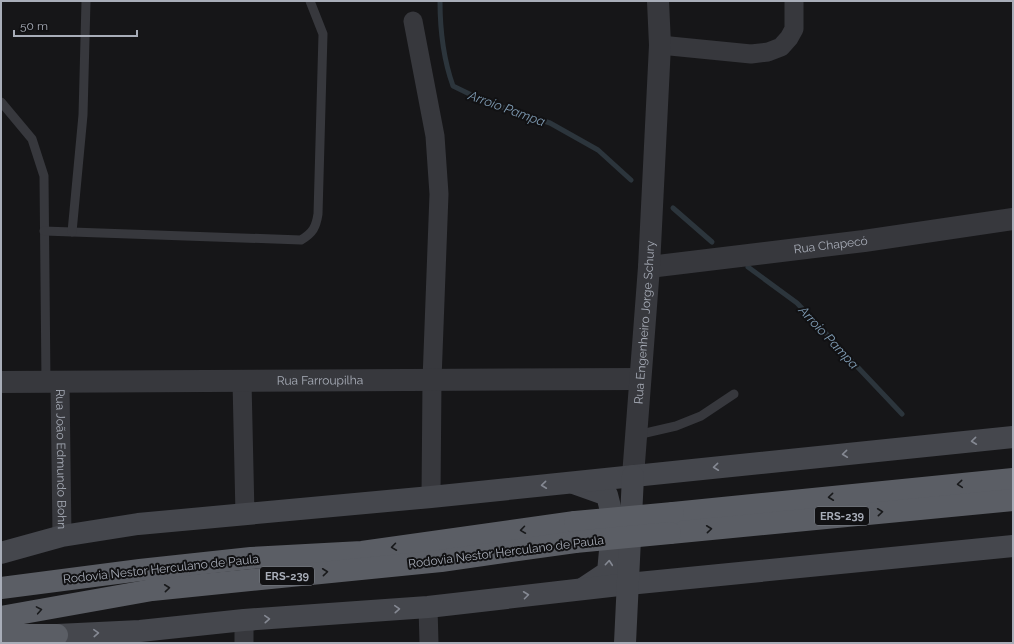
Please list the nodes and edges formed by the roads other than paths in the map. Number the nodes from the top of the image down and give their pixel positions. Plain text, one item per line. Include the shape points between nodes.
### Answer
1 (86, 1) edge
2 (310, 1) edge
3 (658, 1) edge
4 (794, 1) edge
5 (413, 21) dead end
6 (660, 45) junction
7 (1, 102) edge
8 (1013, 219) edge
9 (44, 231) junction
10 (72, 232) junction
11 (648, 266) junction
12 (639, 379) junction
13 (432, 380) junction
14 (242, 381) junction
15 (1, 382) edge
16 (53, 383) junction
17 (734, 394) dead end
18 (637, 435) junction
19 (1013, 437) edge
20 (633, 476) junction
21 (1013, 480) edge
22 (572, 482) junction
23 (431, 498) junction
24 (1013, 500) edge
25 (245, 515) junction
26 (672, 523) junction
27 (575, 532) junction
28 (62, 536) junction
29 (1013, 546) edge
30 (1, 553) edge
31 (628, 584) junction
32 (1, 588) edge
33 (583, 589) junction
34 (428, 607) junction
35 (1, 617) edge
36 (244, 620) junction
37 (1, 635) edge
38 (57, 639) edge
39 (28, 643) edge
40 (244, 643) edge
41 (429, 643) edge
42 (625, 643) edge

1 - 10 lane via 83,115
2 - 10 lane via 323,34 318,214 316,226 311,234 301,240
3 - 6 street, Rua Engenheiro Jorge Schury
4 - 6 street via 794,29 781,47 768,52 751,54
5 - 13 street via 438,162
6 - 11 street, Rua Engenheiro Jorge Schury
7 - 9 lane via 32,139 44,176
8 - 11 street, Rua Chapecó via 864,241
9 - 10 lane
9 - 16 lane
11 - 12 street, Rua Engenheiro Jorge Schury
12 - 13 street, Rua Farroupilha
12 - 18 street, Rua Engenheiro Jorge Schury
13 - 14 street, Rua Farroupilha
13 - 23 street
14 - 16 street, Rua Farroupilha
14 - 25 street
15 - 16 street, Rua Farroupilha
16 - 28 street, Rua João Edmundo Bohn
17 - 18 lane via 701,416 676,426
18 - 20 street, Rua Engenheiro Jorge Schury
19 -> 20 main road
20 - 22 main road
20 - 31 main road, Rua Engenheiro Jorge Schury
21 -> 26 highway, Rodovia Nestor Herculano de Paula / ERS-239
22 -> 23 main road
33 -> 22 main road via 608,572 613,519 607,495
23 - 25 main road
26 -> 24 highway, Rodovia Nestor Herculano de Paula / ERS-239
25 - 28 main road via 138,524
26 - 27 highway, Rodovia Nestor Herculano de Paula / ERS-239, bridge
27 -> 32 highway, Rodovia Nestor Herculano de Paula / ERS-239 via 362,552 251,558
35 -> 27 highway, Rodovia Nestor Herculano de Paula / ERS-239 via 152,590 441,561
28 - 30 main road
29 - 31 main road
31 - 33 main road
31 - 42 main road, Rua Engenheiro Jorge Schury
34 -> 33 main road
36 -> 34 main road
34 - 41 street
38 -> 36 main road
36 - 40 street
37 - 38 highway
38 - 39 street

